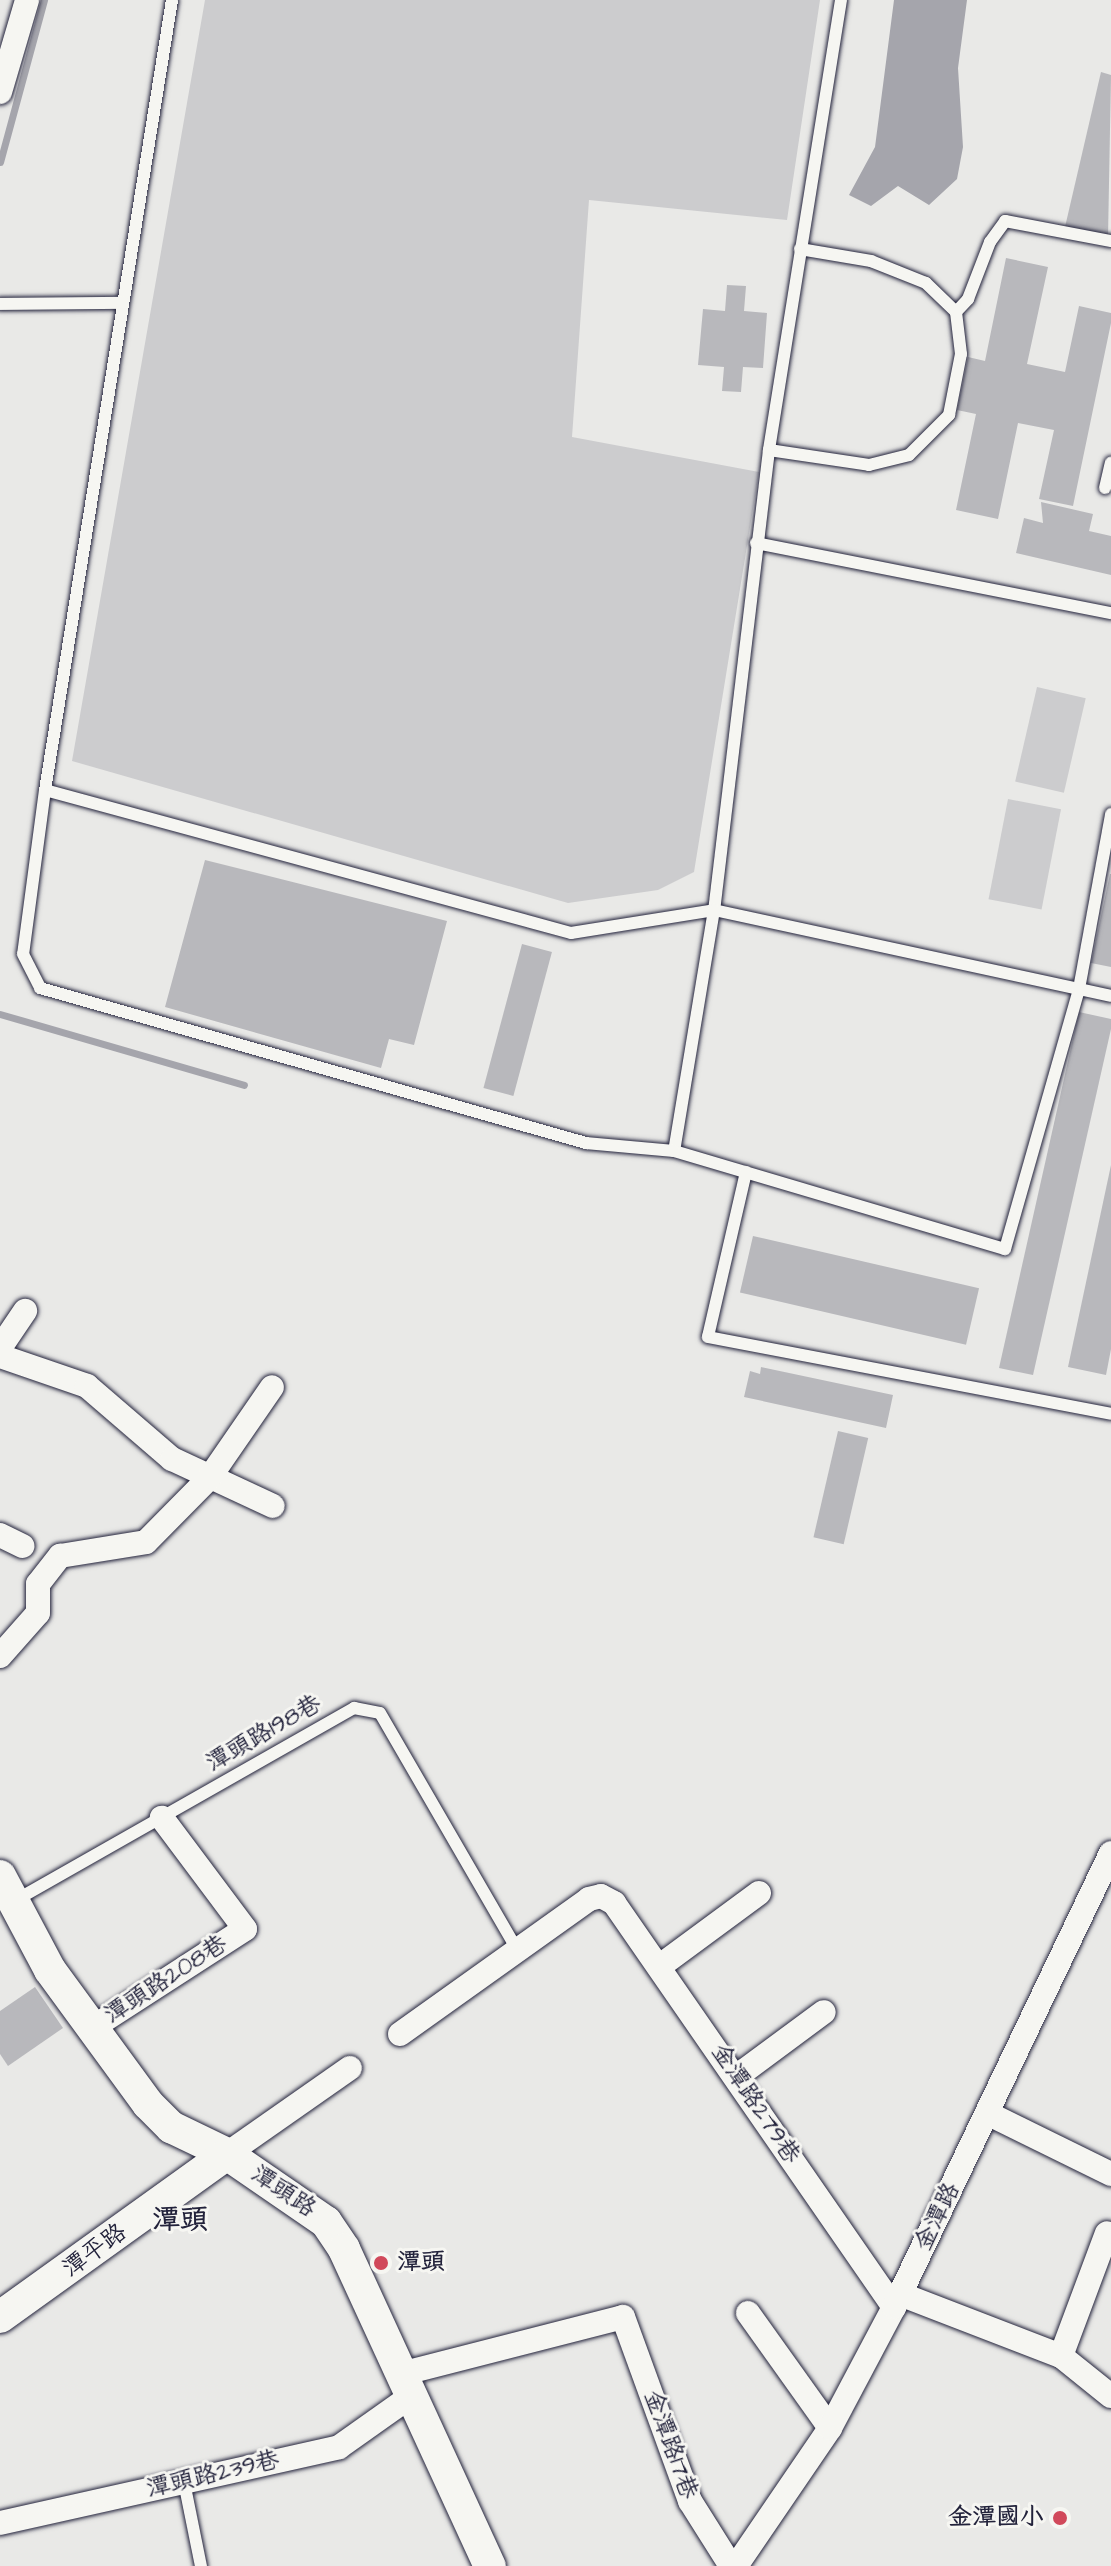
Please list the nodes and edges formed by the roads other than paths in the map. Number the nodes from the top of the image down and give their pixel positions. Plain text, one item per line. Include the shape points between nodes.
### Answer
1 (27, 0) edge
2 (172, 0) edge
3 (841, 0) edge
4 (0, 92) edge
5 (1111, 241) edge
6 (800, 249) junction
7 (123, 303) junction
8 (0, 304) edge
9 (956, 312) junction
10 (769, 450) junction
11 (1111, 463) edge
12 (1105, 488) dead end
13 (756, 543) junction
14 (1111, 613) edge
15 (45, 790) junction
16 (1111, 814) edge
17 (714, 910) junction
18 (1079, 989) junction
19 (1111, 996) edge
20 (674, 1151) junction
21 (746, 1172) junction
22 (25, 1311) dead end
23 (0, 1348) edge
24 (0, 1356) edge
25 (272, 1387) dead end
26 (1111, 1414) edge
27 (210, 1477) junction
28 (273, 1506) dead end
29 (0, 1535) edge
30 (23, 1546) dead end
31 (0, 1656) edge
32 (162, 1818) junction
33 (1111, 1853) edge
34 (8, 1888) edge
35 (759, 1893) dead end
36 (518, 1951) junction
37 (660, 1966) junction
38 (824, 2012) dead end
39 (92, 2028) junction
40 (400, 2034) dead end
41 (350, 2068) dead end
42 (736, 2077) junction
43 (987, 2113) junction
44 (227, 2154) junction
45 (1111, 2174) edge
46 (1107, 2233) dead end
47 (897, 2300) junction
48 (748, 2313) dead end
49 (0, 2317) edge
50 (1061, 2356) junction
51 (406, 2385) junction
52 (1111, 2396) edge
53 (830, 2428) junction
54 (184, 2482) junction
55 (0, 2523) edge
56 (201, 2566) edge
57 (490, 2566) edge
58 (733, 2566) edge

1 - 4 street
2 - 7 lane
3 - 6 lane
5 - 9 lane via 1005,221
6 - 9 lane via 899,270 926,283
6 - 10 lane
7 - 8 lane
7 - 15 lane
9 - 10 lane via 961,354 949,415 917,449 892,462 869,465
10 - 13 lane
11 - 12 lane
13 - 14 lane
13 - 17 lane
15 - 17 lane via 571,933
15 - 20 lane via 23,954 40,988 586,1143
16 - 18 lane
17 - 18 lane
17 - 20 lane
18 - 19 lane
18 - 21 lane via 1005,1249
20 - 21 lane
21 - 26 lane via 708,1337
22 - 23 street
24 - 27 street via 87,1386 172,1459
25 - 27 street
27 - 28 street
27 - 31 street via 146,1542 60,1556 38,1584 38,1613
29 - 30 street
32 - 34 lane, 潭頭路198巷
32 - 36 lane, 潭頭路198巷 via 354,1708 380,1713
32 - 39 street, 潭頭路208巷 via 245,1929
33 - 43 street, 金潭路
34 - 39 street, 潭頭路 via 50,1970
35 - 37 street
36 - 37 street, 金潭路279巷 via 589,1899 601,1896 614,1903
36 - 40 street
37 - 42 street, 金潭路279巷
38 - 42 street
39 - 44 street, 潭頭路 via 171,2127
41 - 44 street
42 - 47 street, 金潭路279巷
43 - 45 street
43 - 47 street, 金潭路
44 - 49 street, 潭平路
44 - 51 street, 潭頭路 via 326,2222
46 - 50 street
47 - 50 street
47 - 53 street, 金潭路
48 - 53 street
50 - 52 street
51 - 54 street, 潭頭路239巷 via 339,2447
51 - 57 street, 潭頭路
51 - 58 street, 金潭路17巷 via 623,2317 690,2501
53 - 58 street, 金潭路
54 - 55 street, 潭頭路239巷
54 - 56 lane

